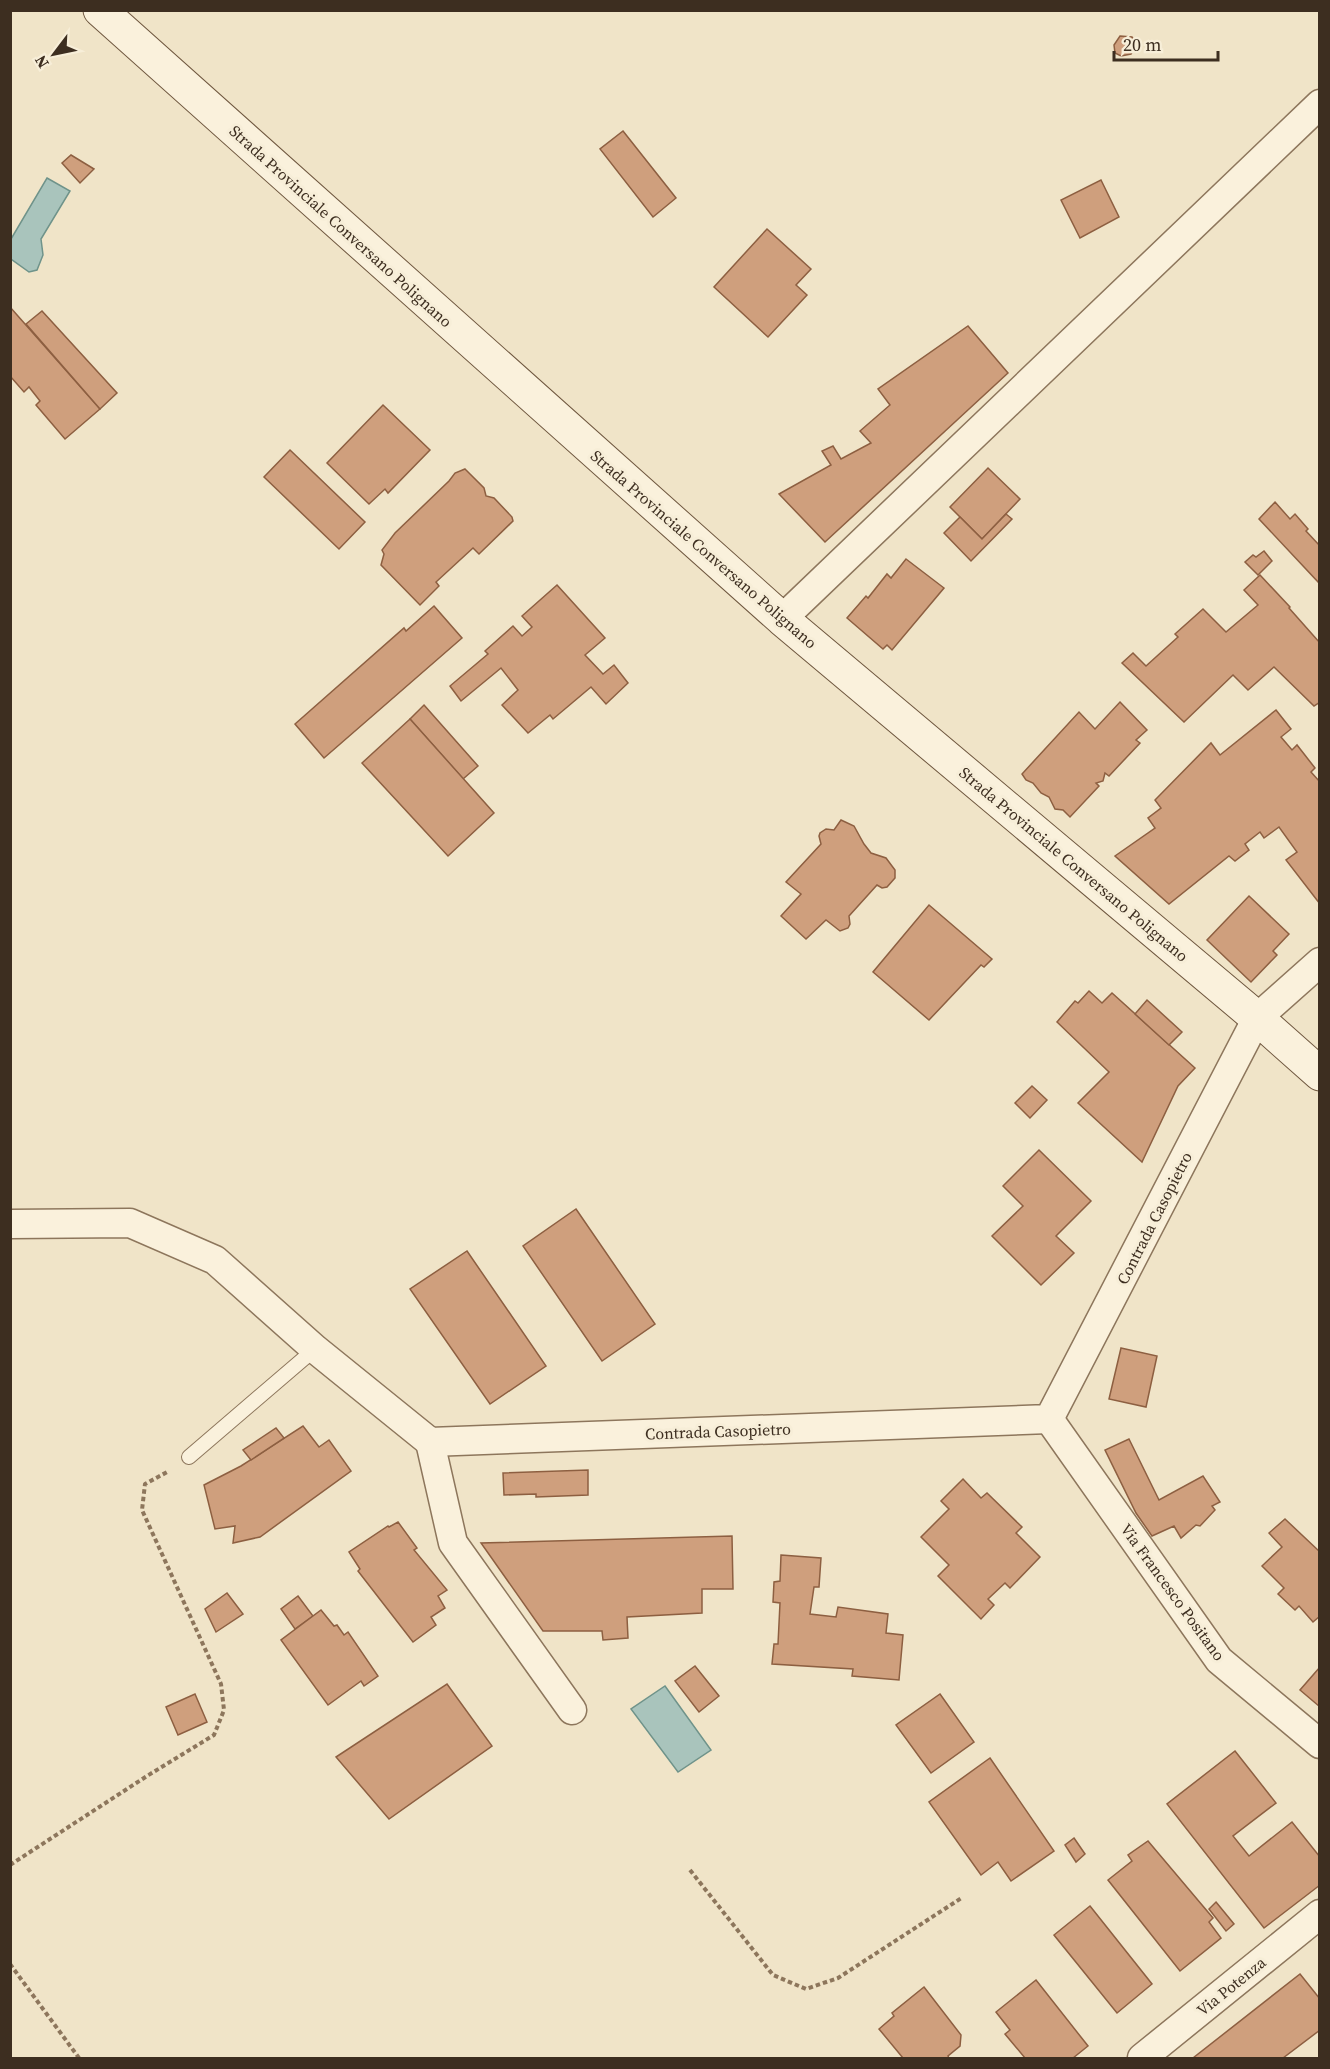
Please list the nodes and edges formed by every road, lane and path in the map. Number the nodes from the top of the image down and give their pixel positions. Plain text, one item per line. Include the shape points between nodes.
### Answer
1 (100, 10) edge
2 (1320, 104) edge
3 (782, 619) junction
4 (1320, 962) edge
5 (1257, 1018) junction
6 (1320, 1074) edge
7 (10, 1224) edge
8 (315, 1349) junction
9 (1049, 1419) junction
10 (430, 1442) junction
11 (189, 1457) joint
12 (572, 1710) dead end
13 (1320, 1744) edge
14 (10, 1865) edge
15 (690, 1870) dead end
16 (963, 1897) dead end
17 (1320, 1914) edge
18 (10, 1964) edge
19 (79, 2058) edge
20 (1142, 2058) edge

1 - 3 main road, Strada Provinciale Conversano Polignano
2 - 3 street
3 - 5 main road, Strada Provinciale Conversano Polignano
4 - 5 street
5 - 6 main road, Strada Provinciale Conversano Polignano
5 - 9 street, Contrada Casopietro
7 - 8 street via 130,1223 215,1260
8 - 10 street
8 - 11 lane
9 - 10 street, Contrada Casopietro
9 - 13 street, Via Francesco Positano via 1219,1660
10 - 12 street via 453,1543
11 - 14 path via 145,1484 142,1510 221,1684 224,1710 214,1735
15 - 16 path via 773,1975 806,1989 838,1978
17 - 20 street, Via Potenza
18 - 19 path

